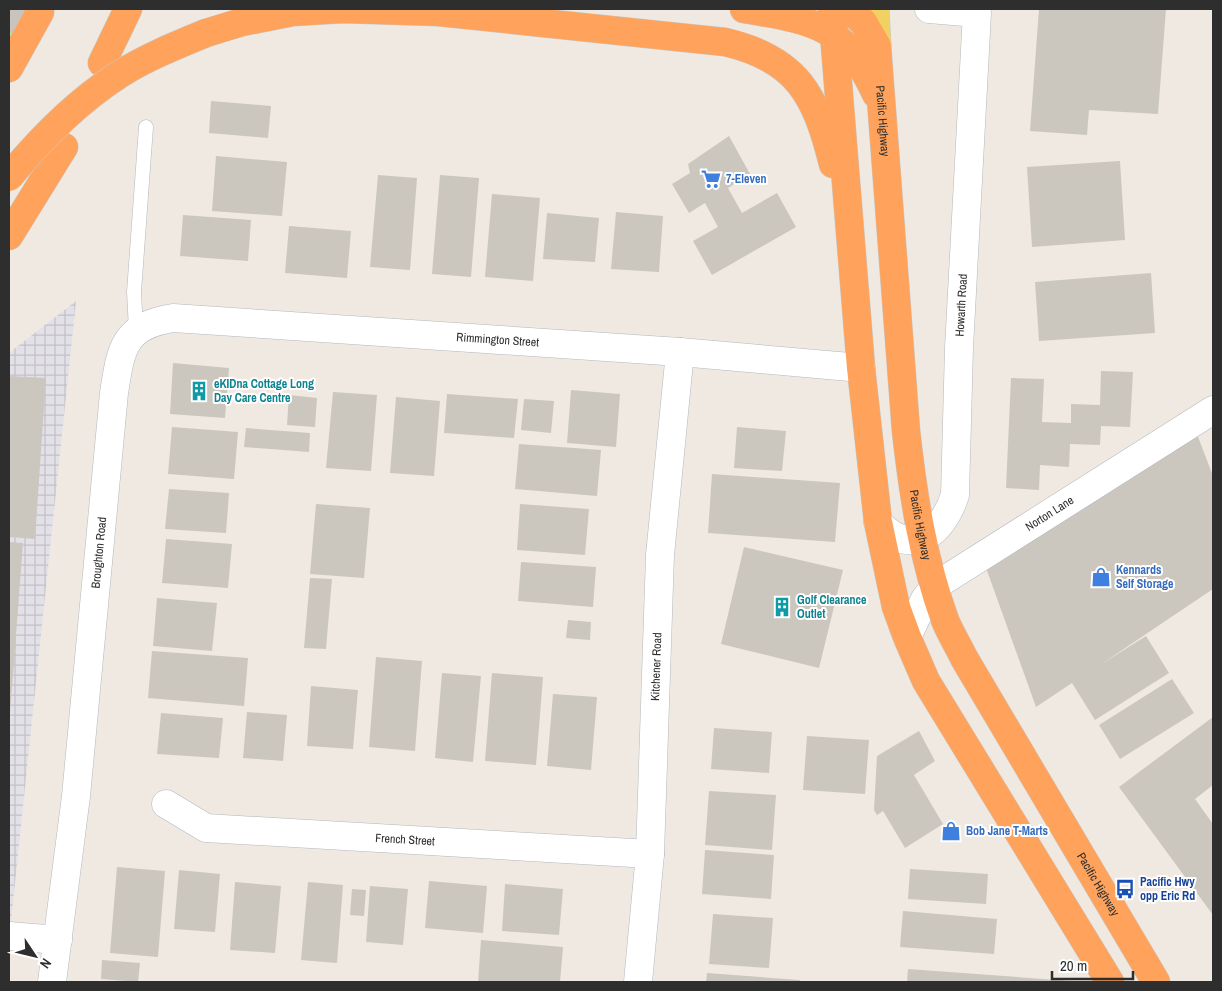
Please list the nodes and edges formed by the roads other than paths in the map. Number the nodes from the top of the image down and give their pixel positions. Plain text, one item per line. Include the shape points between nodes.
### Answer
1 (117, 9) edge
2 (128, 9) edge
3 (744, 9) edge
4 (849, 9) edge
5 (875, 9) edge
6 (929, 9) edge
7 (977, 11) edge
8 (40, 12) dead end
9 (834, 22) edge
10 (878, 46) junction
11 (9, 68) edge
12 (882, 107) junction
13 (146, 127) dead end
14 (64, 146) dead end
15 (9, 177) edge
16 (9, 236) edge
17 (852, 237) junction
18 (136, 330) junction
19 (680, 352) junction
20 (861, 368) junction
21 (1213, 410) edge
22 (878, 522) junction
23 (923, 538) junction
24 (935, 586) junction
25 (907, 638) junction
26 (166, 804) dead end
27 (650, 854) junction
28 (9, 936) edge
29 (58, 940) junction
30 (52, 982) edge
31 (638, 982) edge
32 (1110, 982) edge
33 (1156, 982) edge

1 - 2 highway via 102,63
3 - 9 highway via 810,22
4 - 10 highway via 863,22
5 - 10 main road, Pacific Highway
6 - 7 street
7 - 23 street, Howarth Road via 959,348 955,495 936,531
8 - 11 highway
9 - 12 highway via 859,60
9 - 17 highway
10 - 12 highway, Pacific Highway
12 - 23 highway, Pacific Highway via 906,431
13 - 18 lane via 134,292
14 - 16 highway
15 - 17 highway, bridge via 62,119 120,74 206,33 293,12 344,9 438,12 725,42 748,48 771,60 803,87 815,105 823,123
17 - 20 highway
18 - 19 street, Rimmington Street via 153,321 173,318
18 - 29 street, Broughton Road via 125,347 114,392 76,796
19 - 20 street, Rimmington Street
19 - 27 street, Kitchener Road via 660,555
20 - 22 highway
21 - 24 street, Norton Lane
22 - 23 street via 898,537
22 - 25 highway via 889,582
23 - 24 highway, Pacific Highway
24 - 25 street, Norton Lane via 925,599
24 - 33 highway, Pacific Highway via 945,620 964,658
25 - 32 highway via 926,681 969,754
26 - 27 street, French Street via 206,828
27 - 31 street, Kitchener Road
28 - 29 street
29 - 30 street, Broughton Road

